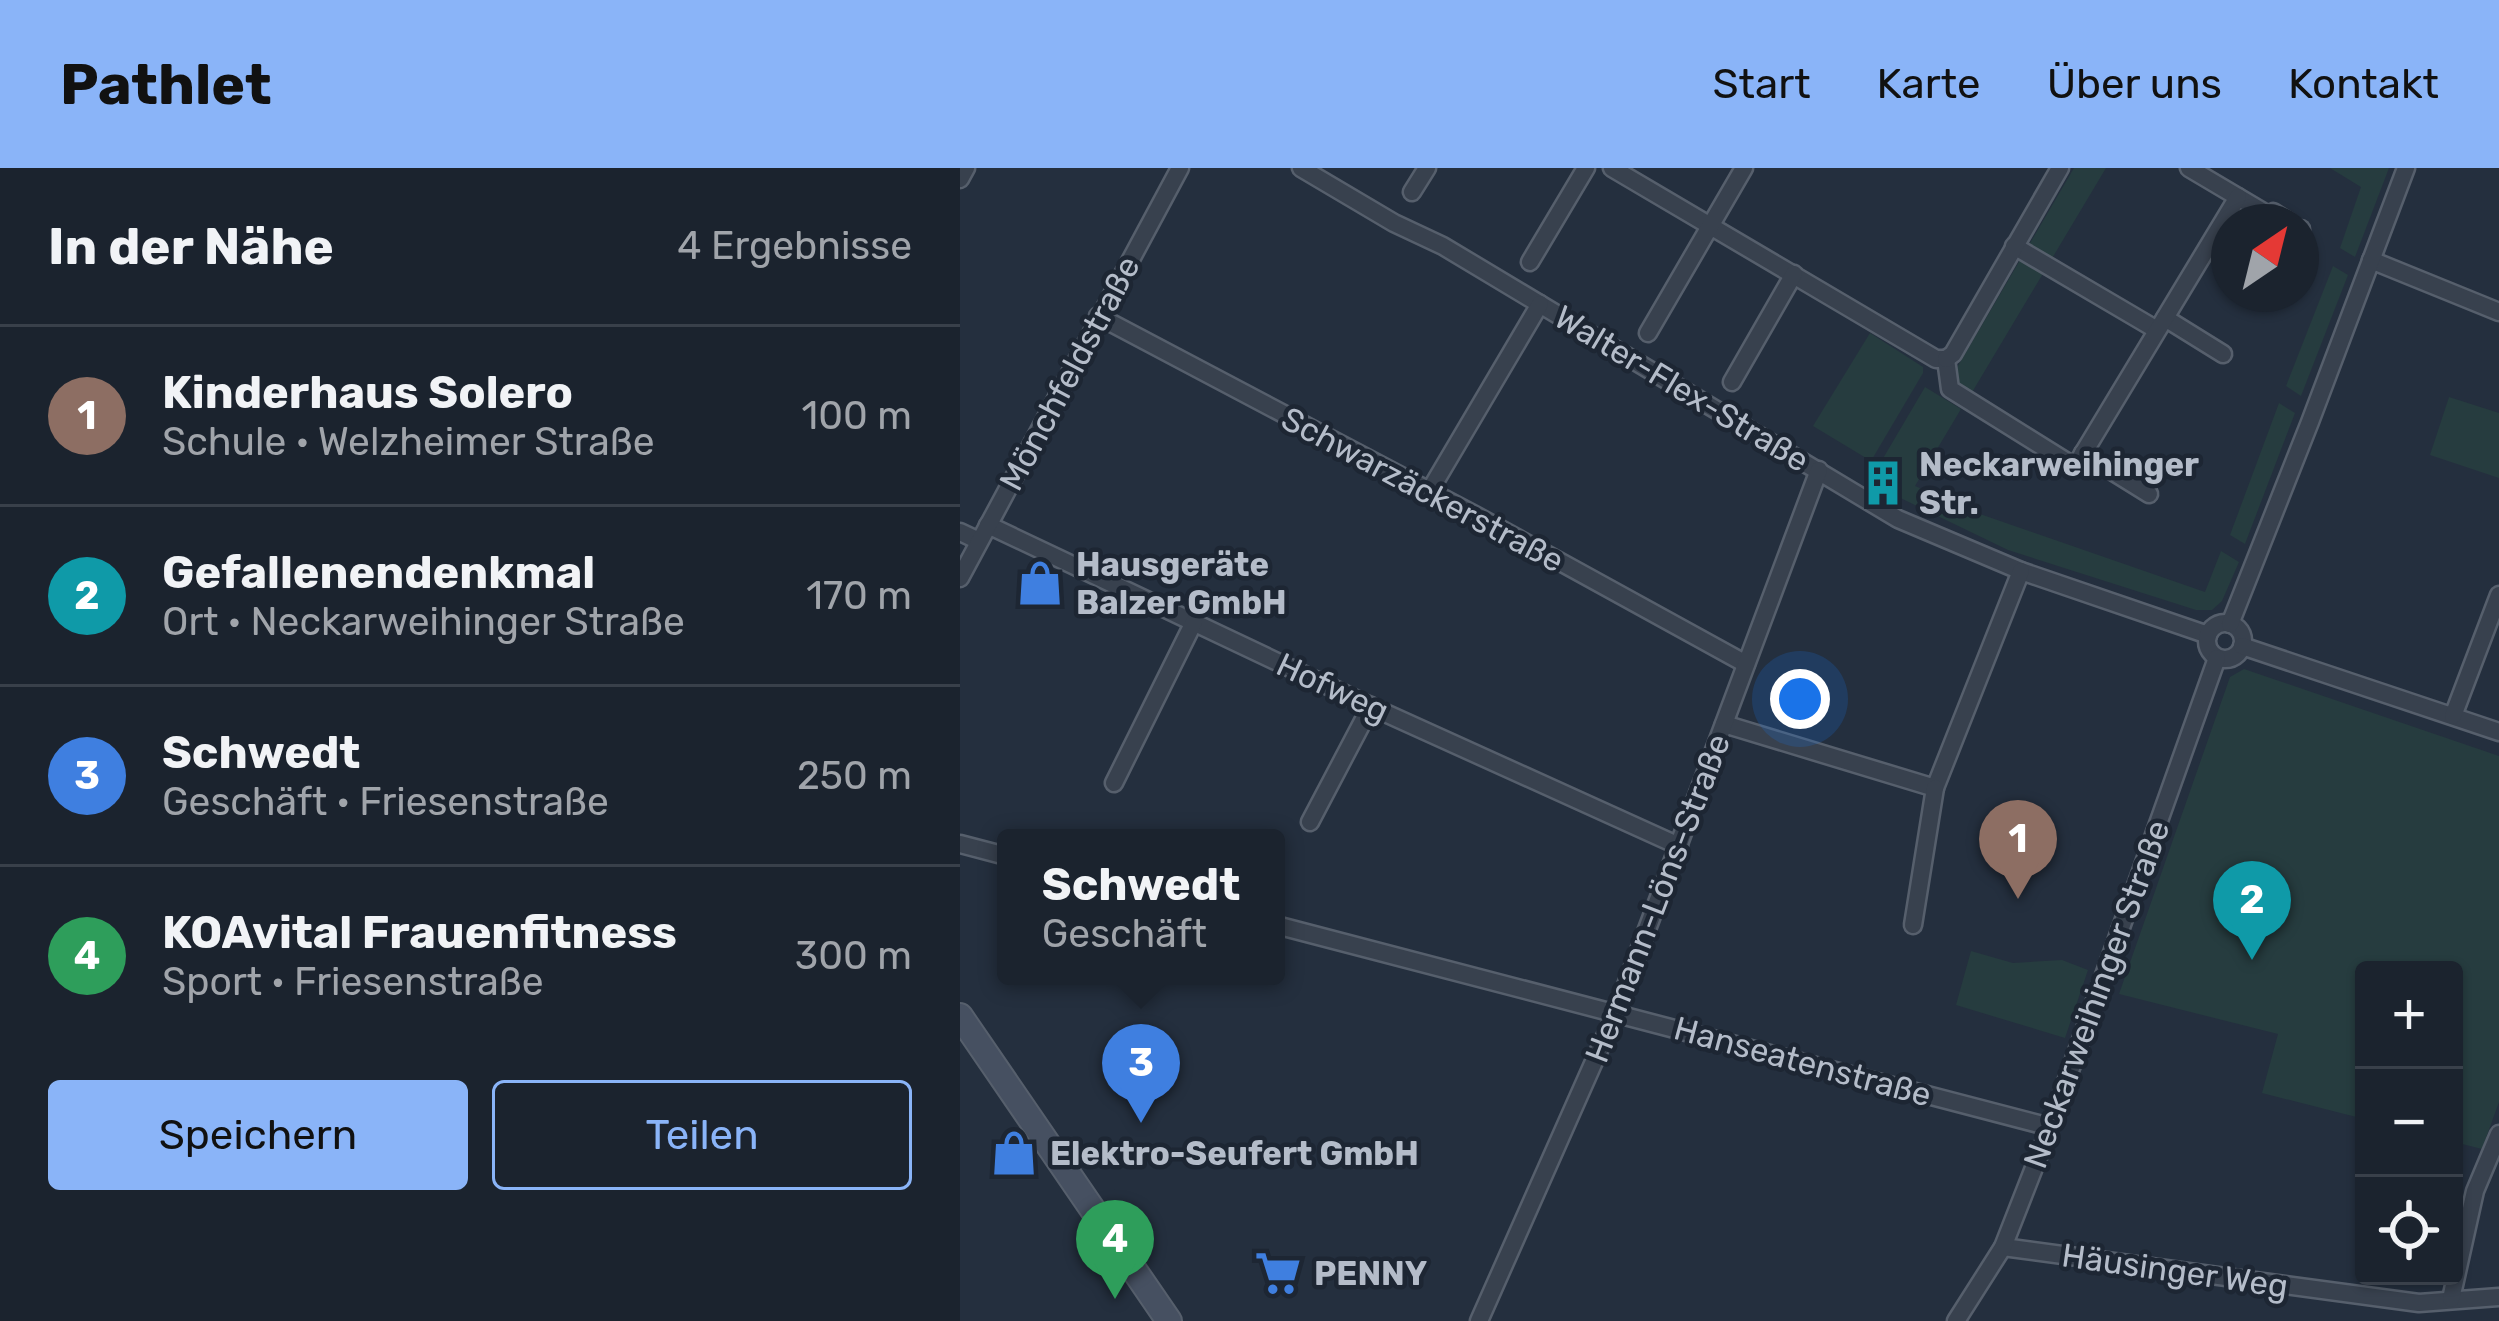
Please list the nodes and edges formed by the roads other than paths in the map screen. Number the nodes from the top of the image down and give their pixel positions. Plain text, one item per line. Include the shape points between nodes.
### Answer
1 (966, 168) edge
2 (1180, 168) edge
3 (1301, 168) edge
4 (1427, 168) edge
5 (1586, 168) edge
6 (1612, 168) edge
7 (1744, 168) edge
8 (2060, 168) edge
9 (2189, 168) edge
10 (2406, 168) edge
11 (960, 179) edge
12 (1412, 192) dead end
13 (2238, 197) junction
14 (2250, 204) edge
15 (1711, 225) junction
16 (2014, 246) junction
17 (2371, 260) junction
18 (1530, 262) dead end
19 (1794, 274) junction
20 (1540, 304) junction
21 (2499, 313) edge
22 (1098, 316) junction
23 (2161, 324) junction
24 (1648, 333) dead end
25 (2223, 354) dead end
26 (1946, 359) junction
27 (1732, 382) dead end
28 (2084, 453) junction
29 (1819, 470) junction
30 (1430, 492) junction
31 (2149, 494) dead end
32 (960, 532) edge
33 (983, 533) junction
34 (2021, 571) junction
35 (960, 578) edge
36 (2499, 595) edge
37 (1194, 622) junction
38 (2230, 624) junction
39 (2208, 635) junction
40 (2242, 646) junction
41 (2217, 658) junction
42 (1746, 664) junction
43 (1371, 706) junction
44 (2453, 716) junction
45 (1724, 724) junction
46 (2499, 732) edge
47 (1114, 783) dead end
48 (1935, 788) junction
49 (1310, 822) dead end
50 (960, 844) edge
51 (1679, 846) junction
52 (997, 854) edge
53 (1913, 925) dead end
54 (1285, 927) edge
55 (1616, 1012) junction
56 (960, 1016) edge
57 (2050, 1127) junction
58 (2499, 1134) edge
59 (2003, 1247) junction
60 (2499, 1297) edge
61 (2451, 1299) junction
62 (2420, 1312) edge
63 (1168, 1321) edge
64 (1479, 1321) edge
65 (1956, 1321) edge

1 - 11 street
2 - 22 street, Mönchfeldstraße
3 - 20 street, Walter-Flex-Straße
4 - 12 street
5 - 18 street
6 - 15 street
7 - 15 street
8 - 16 street
9 - 13 street
10 - 17 street
13 - 14 street
13 - 23 street
15 - 19 street
15 - 24 street
16 - 23 street
16 - 26 street
17 - 21 street
17 - 38 street
19 - 26 street
19 - 27 street
20 - 29 street, Walter-Flex-Straße
20 - 30 street
22 - 30 street, Schwarzäckerstraße
22 - 33 street, Mönchfeldstraße
23 - 25 street
23 - 28 street
26 - 28 street via 1950,389 2075,467
28 - 31 street
29 - 34 street, Walter-Flex-Straße via 1898,519
29 - 42 street, Hermann-Löns-Straße
30 - 42 street, Schwarzäckerstraße
32 - 33 street, Hofweg
33 - 35 street, Mönchfeldstraße
33 - 37 street, Hofweg
34 - 39 street, Walter-Flex-Straße
34 - 48 street
36 - 44 street
37 - 43 street, Hofweg
37 - 47 street
38 - 39 street
38 - 40 street
39 - 41 street
40 - 41 street via 2235,657
40 - 44 street
41 - 57 street, Neckarweihinger Straße
42 - 45 street, Hermann-Löns-Straße
43 - 49 street
43 - 51 street, Hofweg
44 - 46 street
45 - 48 street
45 - 51 street, Hermann-Löns-Straße
48 - 53 street
50 - 52 street
51 - 55 street, Hermann-Löns-Straße
54 - 55 street, Hanseatenstraße
55 - 57 street, Hanseatenstraße
55 - 64 street, Hermann-Löns-Straße
56 - 63 main road
57 - 59 street, Neckarweihinger Straße
58 - 61 street via 2475,1191
59 - 62 street, Häusinger Weg
59 - 65 street, Neckarweihinger Straße
60 - 61 street, Häusinger Weg
61 - 62 street, Häusinger Weg

